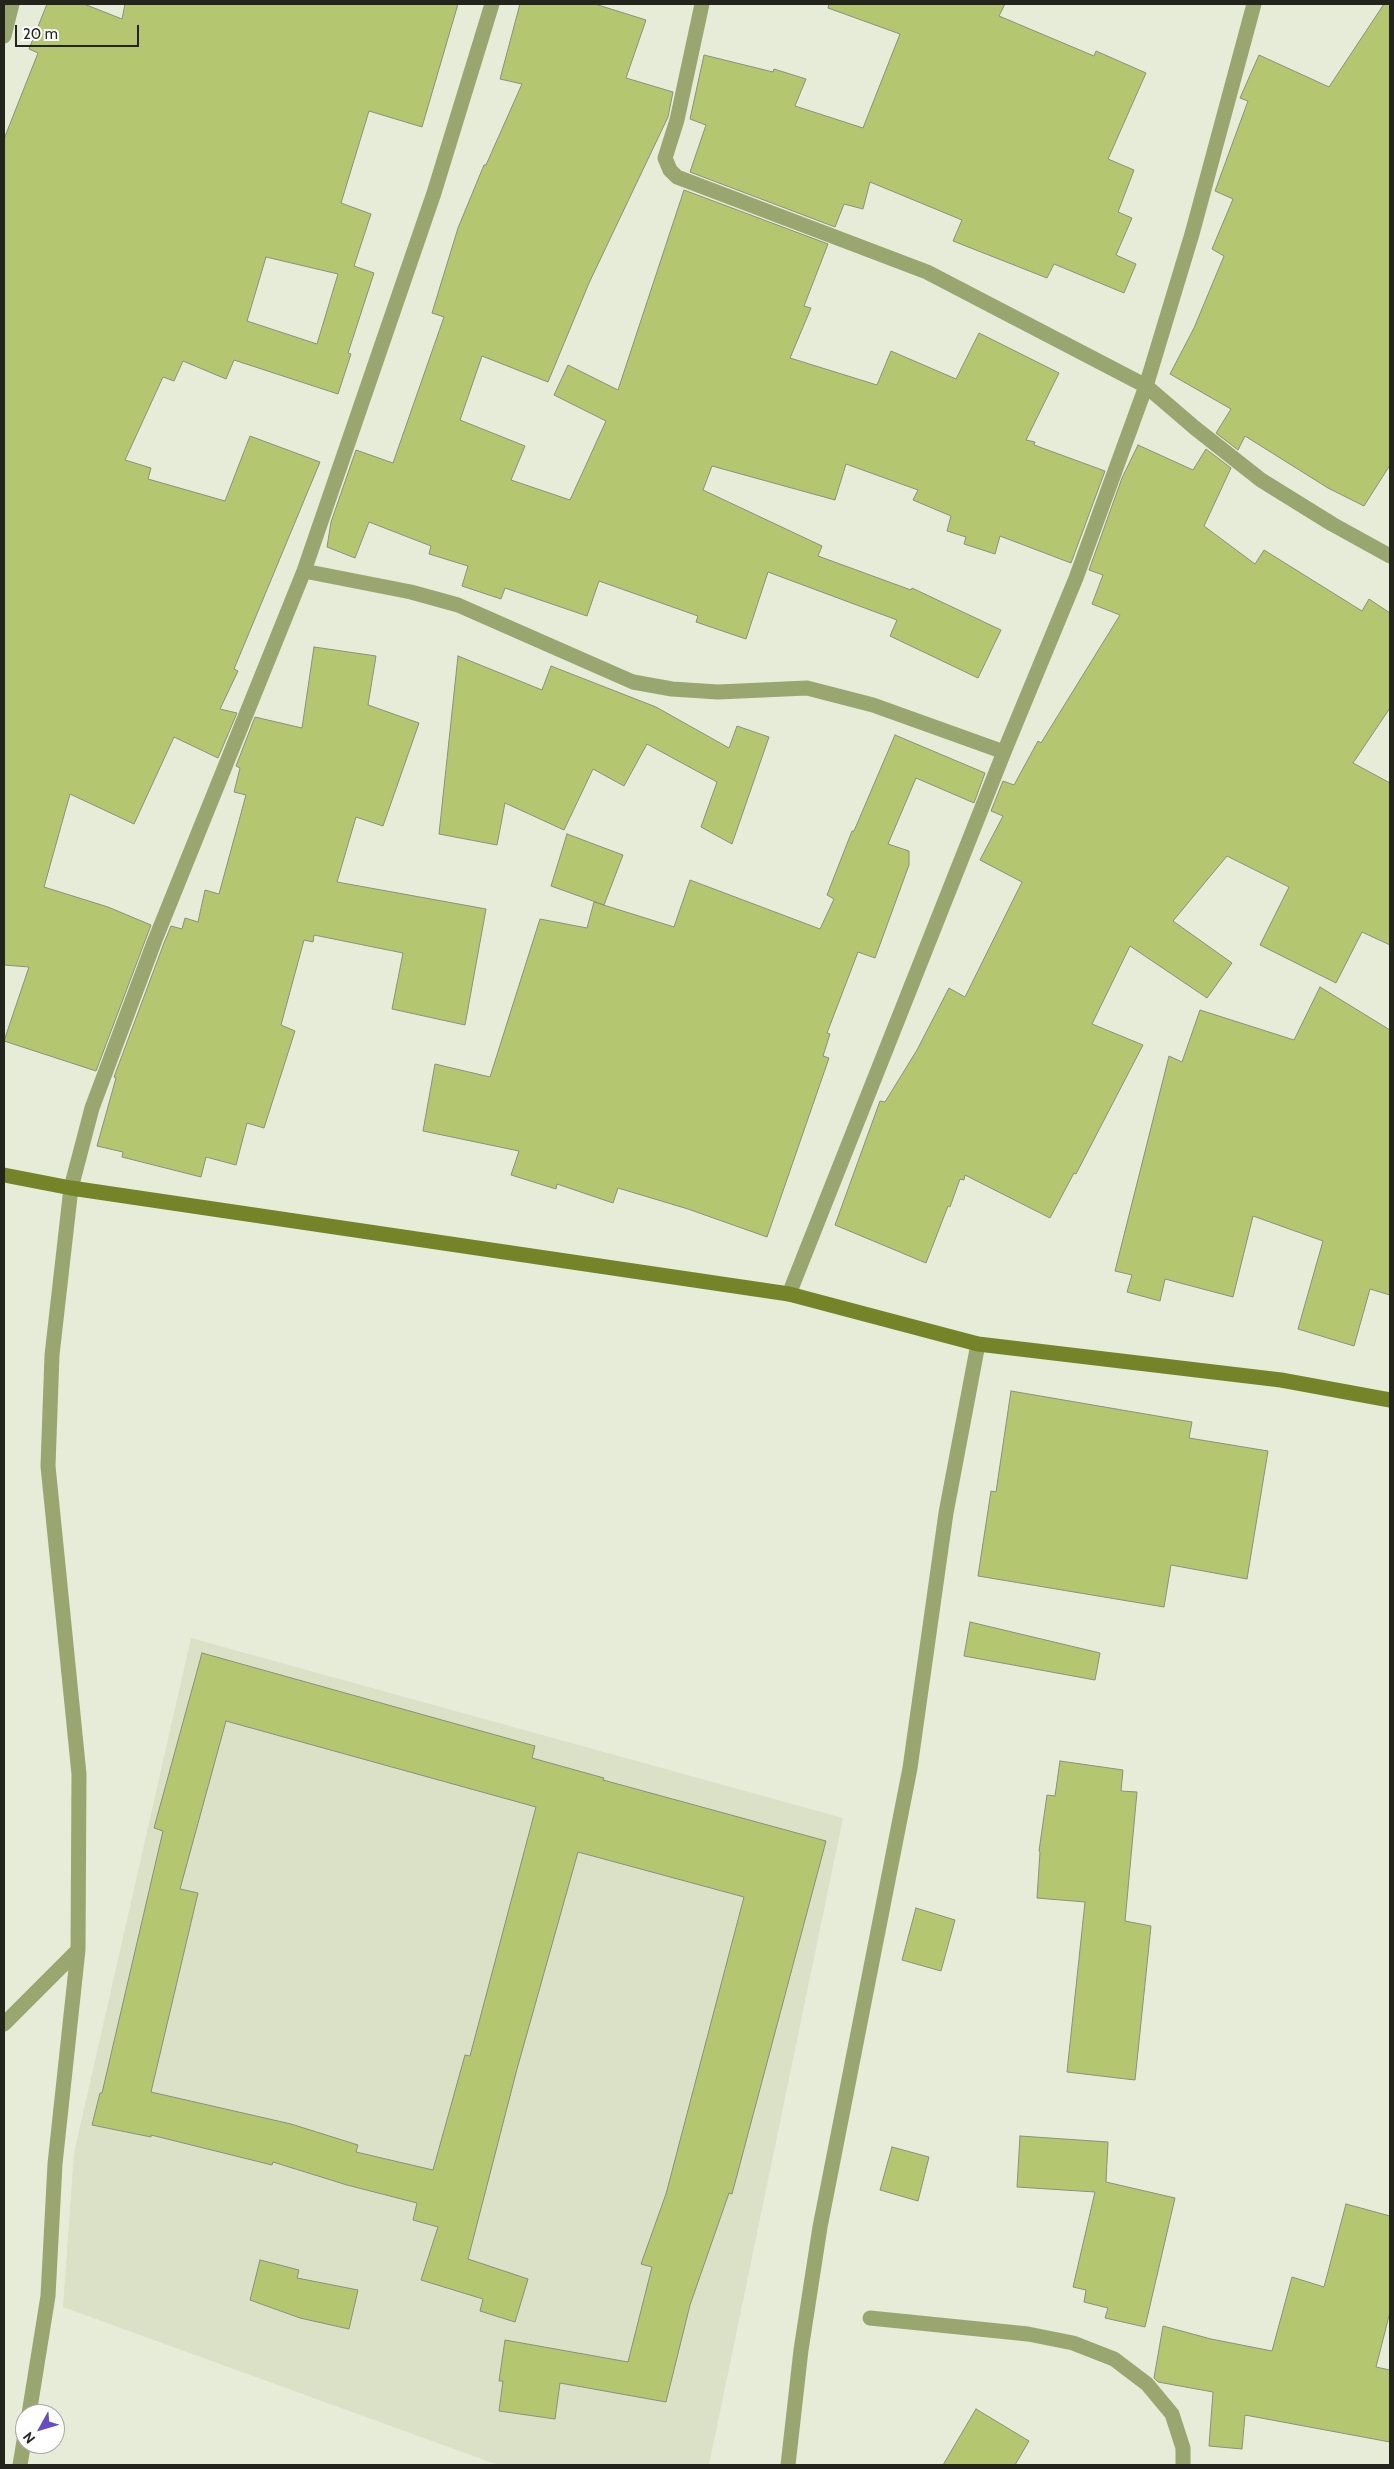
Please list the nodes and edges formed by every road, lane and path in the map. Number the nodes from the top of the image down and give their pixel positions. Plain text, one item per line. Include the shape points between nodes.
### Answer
1 (12, 4) edge
2 (492, 4) edge
3 (702, 4) edge
4 (1254, 4) edge
5 (4, 36) edge
6 (1146, 386) junction
7 (1390, 556) edge
8 (304, 570) junction
9 (1004, 752) junction
10 (4, 1175) edge
11 (70, 1188) junction
12 (789, 1294) junction
13 (978, 1344) junction
14 (1390, 1400) edge
15 (78, 1950) junction
16 (4, 2024) edge
17 (870, 2318) dead end
18 (30, 2404) edge
19 (788, 2465) edge
20 (1183, 2465) edge

1 - 5 street
2 - 8 street via 431,202
3 - 6 street via 677,120 665,158 677,177 927,272
4 - 6 street via 1192,234
6 - 7 street via 1261,480
6 - 9 street via 1076,578
8 - 9 street via 458,605 633,682 718,692 807,688 873,705
8 - 11 street via 158,931 92,1108
9 - 12 street
10 - 11 street
11 - 12 street
11 - 15 street via 52,1355 48,1466 79,1774
12 - 13 street
13 - 14 street via 1281,1380
13 - 19 street via 946,1513 910,1768 820,2227
15 - 16 street
15 - 18 street via 55,2164 48,2296
17 - 20 street via 1028,2334 1073,2343 1114,2360 1147,2384 1172,2414 1183,2448

